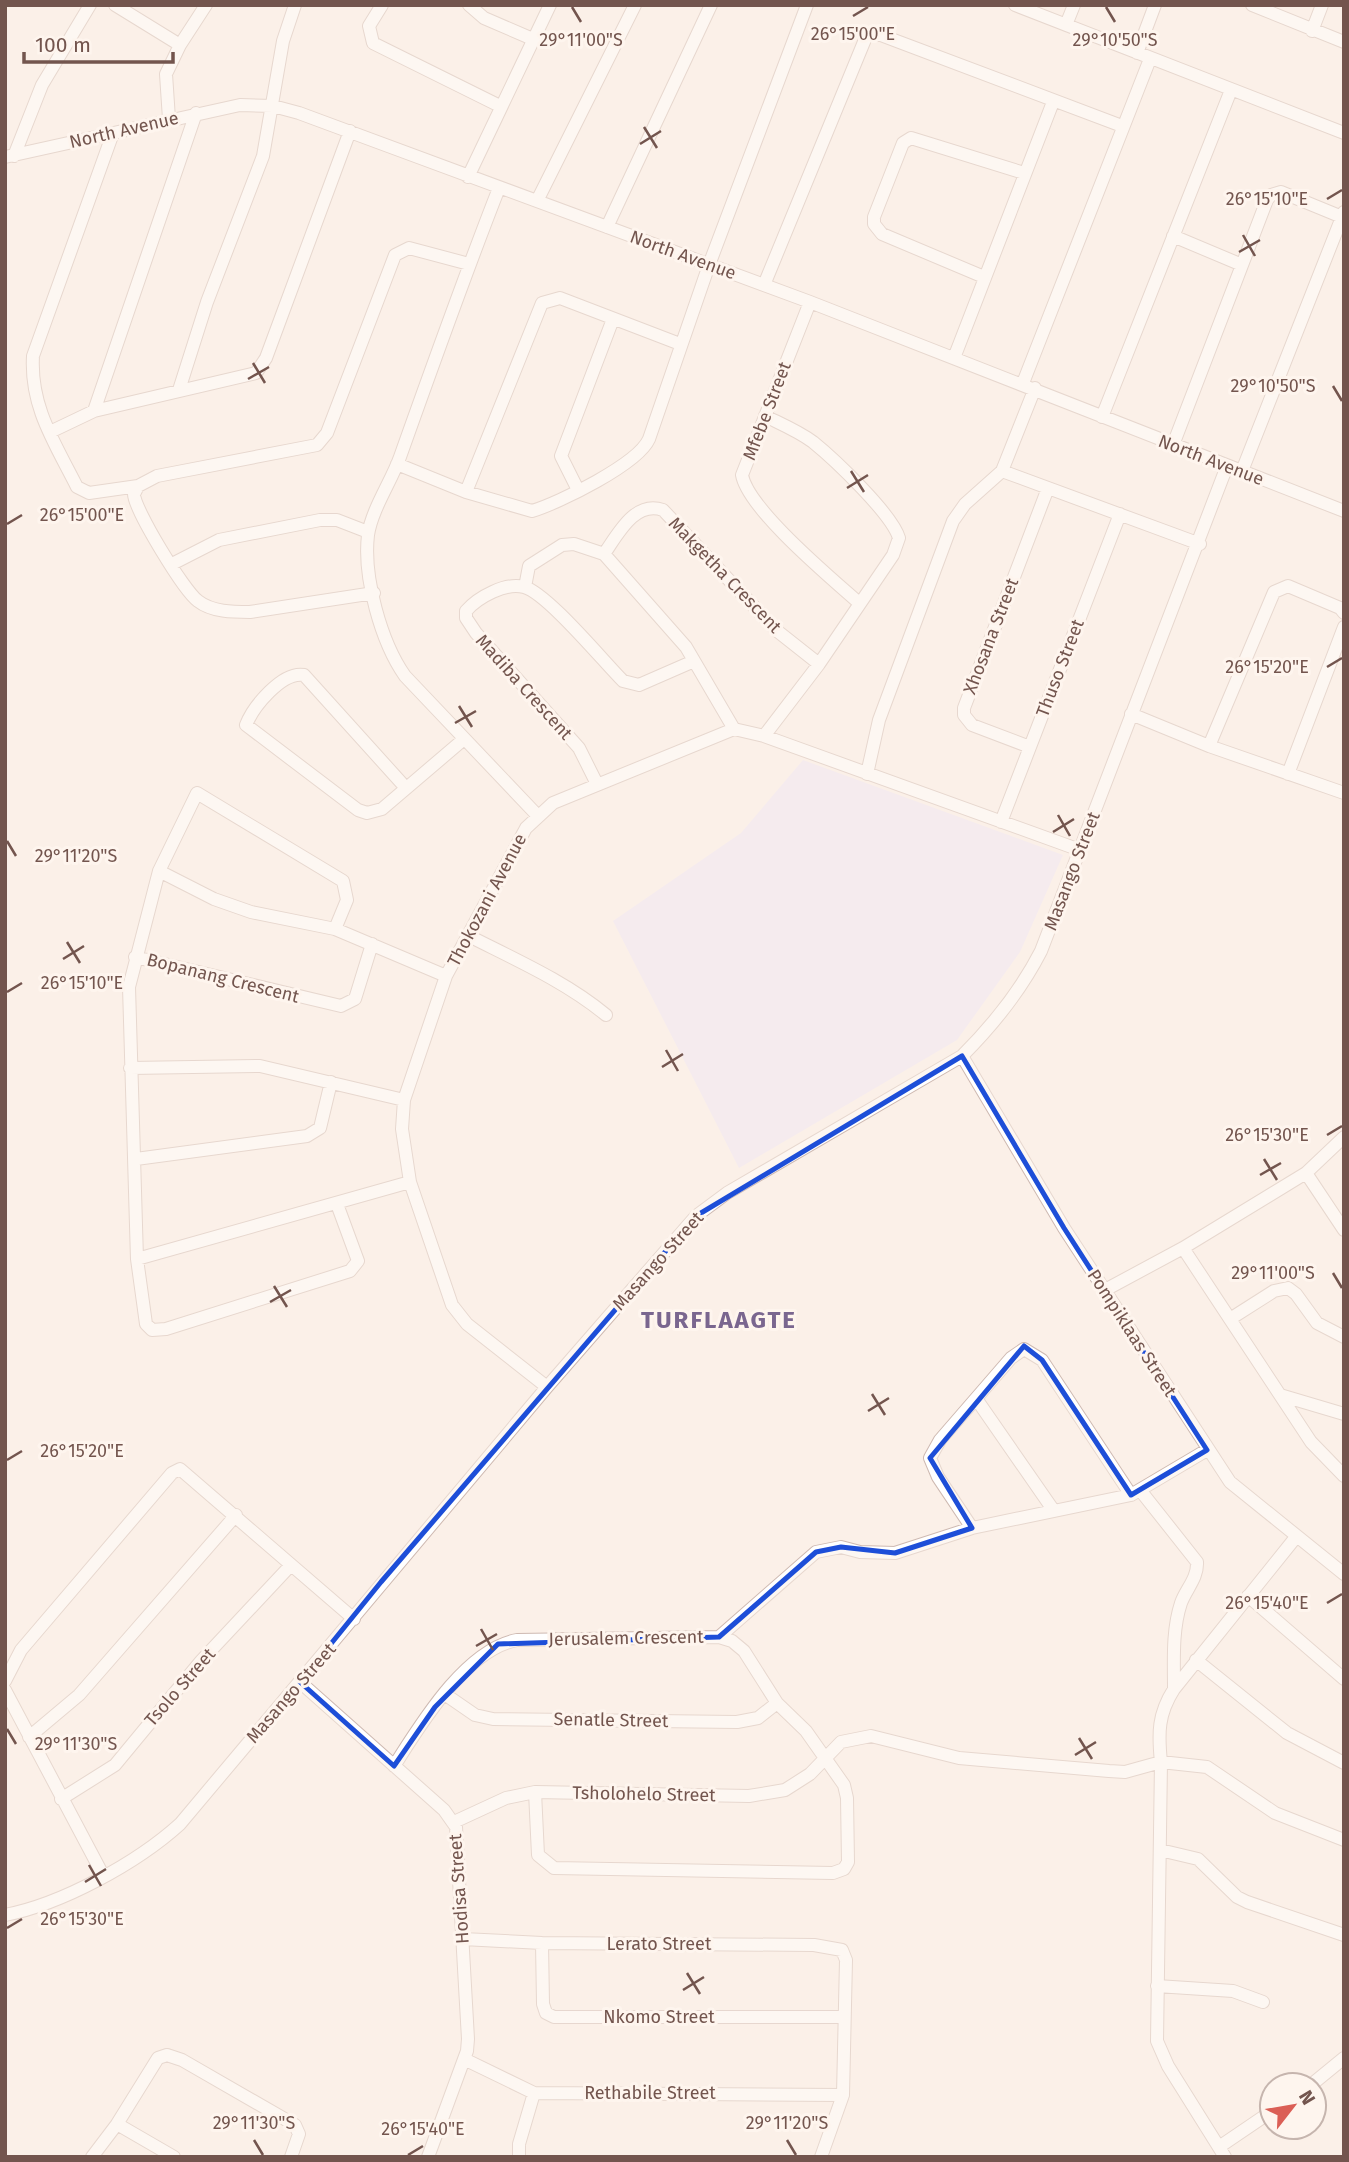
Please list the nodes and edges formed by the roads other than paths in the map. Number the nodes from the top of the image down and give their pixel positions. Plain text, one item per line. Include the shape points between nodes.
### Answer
1 (90, 5) edge
2 (115, 5) edge
3 (206, 5) edge
4 (295, 5) edge
5 (382, 5) edge
6 (469, 5) edge
7 (550, 5) edge
8 (635, 5) edge
9 (711, 5) edge
10 (807, 5) edge
11 (1015, 5) edge
12 (1073, 5) edge
13 (1155, 5) edge
14 (1252, 5) edge
15 (1322, 5) edge
16 (1066, 25) junction
17 (1312, 31) junction
18 (535, 40) junction
19 (1344, 42) edge
20 (180, 44) junction
21 (1137, 53) junction
22 (1150, 59) junction
23 (1231, 90) junction
24 (1053, 102) junction
25 (273, 106) junction
26 (500, 106) junction
27 (196, 113) junction
28 (169, 120) junction
29 (1122, 126) junction
30 (350, 131) junction
31 (113, 133) junction
32 (1344, 134) edge
33 (10, 156) edge
34 (1024, 173) junction
35 (468, 177) junction
36 (499, 188) junction
37 (537, 201) junction
38 (1343, 214) edge
39 (607, 227) junction
40 (1173, 236) junction
41 (469, 264) junction
42 (709, 264) junction
43 (1241, 265) junction
44 (984, 277) junction
45 (764, 285) junction
46 (810, 302) junction
47 (613, 319) junction
48 (680, 344) junction
49 (954, 358) junction
50 (1029, 386) junction
51 (179, 390) junction
52 (94, 411) junction
53 (765, 416) junction
54 (1102, 416) junction
55 (50, 432) junction
56 (1173, 445) junction
57 (397, 464) junction
58 (1227, 466) junction
59 (1002, 471) junction
60 (1242, 471) junction
61 (138, 486) junction
62 (1048, 488) junction
63 (578, 490) junction
64 (466, 492) junction
65 (1344, 511) edge
66 (1120, 514) junction
67 (368, 532) junction
68 (1200, 544) junction
69 (604, 554) junction
70 (172, 564) junction
71 (526, 587) junction
72 (374, 593) junction
73 (859, 603) junction
74 (1344, 613) edge
75 (1344, 627) edge
76 (694, 660) junction
77 (819, 664) junction
78 (1131, 713) junction
79 (734, 729) junction
80 (764, 736) junction
81 (464, 738) junction
82 (1209, 746) junction
83 (1030, 747) junction
84 (867, 774) junction
85 (1288, 774) junction
86 (597, 784) junction
87 (406, 788) junction
88 (1344, 793) edge
89 (537, 815) junction
90 (1001, 822) junction
91 (1080, 850) junction
92 (159, 871) junction
93 (335, 929) junction
94 (467, 935) junction
95 (372, 944) junction
96 (135, 957) junction
97 (446, 976) junction
98 (606, 1015) dead end
99 (962, 1056) junction
100 (130, 1068) junction
101 (331, 1082) junction
102 (404, 1100) junction
103 (1344, 1137) edge
104 (136, 1159) junction
105 (1306, 1173) junction
106 (410, 1182) junction
107 (337, 1203) junction
108 (1342, 1224) edge
109 (1183, 1248) junction
110 (137, 1259) junction
111 (1105, 1290) junction
112 (1230, 1319) junction
113 (1344, 1337) edge
114 (547, 1387) junction
115 (1280, 1395) junction
116 (977, 1401) junction
117 (1344, 1414) edge
118 (1207, 1450) junction
119 (1344, 1476) edge
120 (1135, 1492) junction
121 (1054, 1511) junction
122 (236, 1514) junction
123 (972, 1528) junction
124 (1296, 1537) junction
125 (291, 1565) junction
126 (1344, 1574) edge
127 (1248, 1596) junction
128 (354, 1619) junction
129 (719, 1637) junction
130 (1196, 1660) junction
131 (1344, 1678) edge
132 (5, 1681) edge
133 (300, 1682) junction
134 (1174, 1689) junction
135 (5, 1690) edge
136 (446, 1695) junction
137 (777, 1703) junction
138 (29, 1737) junction
139 (825, 1755) junction
140 (1161, 1762) junction
141 (1344, 1763) edge
142 (394, 1766) junction
143 (535, 1792) junction
144 (61, 1800) junction
145 (454, 1822) junction
146 (1344, 1840) edge
147 (1160, 1850) junction
148 (103, 1875) junction
149 (12, 1914) edge
150 (1344, 1935) edge
151 (463, 1939) junction
152 (542, 1943) junction
153 (1157, 1986) junction
154 (1263, 2002) dead end
155 (844, 2017) junction
156 (1344, 2058) edge
157 (464, 2059) junction
158 (1328, 2071) edge
159 (534, 2093) junction
160 (843, 2095) junction
161 (1258, 2122) edge
162 (117, 2124) junction
163 (1222, 2152) edge
164 (92, 2157) edge
165 (174, 2157) edge
166 (291, 2157) edge
167 (428, 2157) edge
168 (519, 2157) edge
169 (821, 2157) edge

1 - 33 street via 42,85
2 - 20 street
3 - 20 street
4 - 25 street via 283,41
5 - 26 street via 369,26 373,43
6 - 18 street via 484,18
7 - 18 street
8 - 37 street
9 - 39 street
10 - 42 street
11 - 16 street
12 - 16 street
13 - 21 street
14 - 17 street
15 - 17 street
16 - 21 street
17 - 19 street
18 - 26 street
20 - 28 street via 166,74
21 - 22 street
22 - 23 street
22 - 29 street
23 - 32 street
23 - 40 street
24 - 29 street
24 - 34 street
24 - 45 street via 878,34 866,37
25 - 27 street, North Avenue via 240,105
25 - 30 street, North Avenue
25 - 51 street via 263,156
26 - 35 street
27 - 28 street, North Avenue
27 - 52 street
28 - 31 street, North Avenue
29 - 50 street
30 - 35 street, North Avenue
30 - 51 street via 261,368 247,377
31 - 33 street, North Avenue
31 - 55 street via 33,356 33,394
34 - 44 street
34 - 44 street via 911,138 903,143 874,217 882,234
35 - 36 street, North Avenue
36 - 37 street, North Avenue
36 - 41 street
37 - 39 street, North Avenue
38 - 43 street via 1276,192 1267,200
38 - 60 street
39 - 42 street, North Avenue
40 - 43 street
40 - 54 street
41 - 57 street
41 - 61 street via 409,248 395,254 327,433 317,445 157,476
42 - 45 street, North Avenue
42 - 48 street
43 - 56 street
44 - 49 street
45 - 46 street, North Avenue
46 - 49 street, North Avenue
46 - 53 street, Mfebe Street
47 - 48 street
47 - 63 street via 561,456
47 - 64 street via 560,298 542,303
48 - 63 street via 645,447
49 - 50 street, North Avenue
50 - 54 street, North Avenue
50 - 59 street
51 - 52 street
52 - 55 street
53 - 73 street, Mfebe Street via 742,475 748,493
53 - 73 street via 812,441 896,529 898,546
54 - 56 street, North Avenue
55 - 61 street via 82,491
56 - 58 street, North Avenue
57 - 64 street
57 - 67 street
58 - 60 street, North Avenue
58 - 68 street, Masango Street
59 - 62 street
59 - 84 street via 953,521 879,720
60 - 65 street, North Avenue
61 - 70 street via 134,502
62 - 66 street
62 - 83 street, Xhosana Street via 964,708 972,725
63 - 64 street via 532,511
66 - 68 street
66 - 83 street, Thuso Street
67 - 70 street via 337,520 320,520 219,540
67 - 72 street
68 - 78 street, Masango Street
69 - 71 street via 562,545 529,566
69 - 76 street
69 - 77 street, Makgetha Crescent via 628,520 641,510 653,506 663,510 776,630
70 - 72 street via 196,600 233,612
71 - 76 street via 631,685
71 - 86 street, Madiba Crescent via 499,590 470,606 466,618 579,748
72 - 81 street via 383,639 394,660
73 - 77 street
74 - 82 street via 1288,586 1274,592
75 - 85 street
76 - 79 street
77 - 80 street
78 - 82 street
78 - 91 street, Masango Street
79 - 80 street
79 - 86 street, Thokozani Avenue
80 - 84 street
81 - 87 street
81 - 89 street
82 - 85 street
83 - 90 street, Thuso Street
84 - 90 street
85 - 88 street
86 - 89 street, Thokozani Avenue
87 - 87 street via 304,675 290,677 261,699 251,713 246,726 358,810 382,809
89 - 94 street, Thokozani Avenue
90 - 91 street
91 - 99 street, Masango Street via 1026,979 1008,1007
92 - 93 street via 251,912
92 - 93 street, Bopanang Crescent via 197,793 343,881 347,900
92 - 96 street, Bopanang Crescent
93 - 95 street
94 - 97 street, Thokozani Avenue
94 - 98 street via 591,1002
95 - 96 street, Bopanang Crescent via 355,999 341,1006
95 - 97 street
96 - 100 street via 129,987
97 - 102 street, Thokozani Avenue
99 - 111 street, Pompiklaas Street
99 - 114 street, Masango Street via 727,1193 696,1216
100 - 101 street via 260,1066
100 - 104 street
101 - 102 street
101 - 104 street via 320,1128 307,1136
102 - 106 street, Thokozani Avenue via 402,1129
103 - 105 street
104 - 110 street
105 - 108 street
105 - 109 street
106 - 107 street
106 - 114 street, Thokozani Avenue via 457,1314
107 - 110 street
107 - 110 street via 358,1261 350,1271 166,1329 146,1324
109 - 111 street
109 - 112 street
111 - 118 street, Pompiklaas Street
112 - 113 street via 1274,1291 1288,1288 1317,1323
112 - 115 street
114 - 128 street, Masango Street
115 - 117 street
115 - 119 street via 1319,1451
116 - 120 street via 1019,1351 1030,1351 1042,1360
116 - 121 street
116 - 123 street via 940,1440 930,1458
118 - 120 street
118 - 124 street, Pompiklaas Street via 1230,1482
120 - 121 street
120 - 134 street via 1198,1562 1181,1601
121 - 123 street
122 - 125 street
122 - 132 street via 188,1473 177,1470 21,1650
122 - 138 street via 79,1695
123 - 129 street via 895,1553 841,1547 816,1552
124 - 126 street, Pompiklaas Street
124 - 127 street
125 - 128 street
125 - 144 street, Tsolo Street via 201,1661 114,1765
127 - 130 street
127 - 131 street
128 - 133 street, Masango Street
129 - 136 street, Jerusalem Crescent via 503,1643 472,1664
129 - 137 street, Jerusalem Crescent via 744,1651
130 - 134 street
130 - 141 street via 1287,1732
133 - 142 street, Hodisa Street
133 - 148 street, Masango Street via 180,1824
134 - 140 street via 1160,1714
135 - 138 street
136 - 137 street, Senatle Street via 475,1715 493,1719 737,1722 758,1718
136 - 142 street, Jerusalem Crescent
137 - 139 street, Jerusalem Crescent
138 - 144 street
139 - 140 street via 841,1742 871,1736 959,1758 1125,1772
139 - 143 street, Tsholohelo Street via 802,1781 761,1796
139 - 143 street, Jerusalem Crescent via 847,1798 848,1862 833,1873 554,1868 538,1855
140 - 146 street via 1207,1767 1275,1813
140 - 147 street
142 - 145 street, Hodisa Street
143 - 145 street, Tsholohelo Street via 506,1798
144 - 148 street
145 - 151 street, Hodisa Street
147 - 150 street via 1198,1859 1247,1902
147 - 153 street
148 - 149 street, Masango Street via 54,1900
151 - 152 street, Lerato Street
151 - 157 street, Hodisa Street via 468,2039
152 - 155 street, Nkomo Street via 543,2004 546,2013 554,2017
152 - 155 street, Lerato Street via 839,1948 846,1954
153 - 154 street via 1242,1993
153 - 163 street via 1161,2051
155 - 160 street
156 - 158 street
157 - 159 street, Rethabile Street
157 - 167 street, Hodisa Street
159 - 160 street, Rethabile Street
159 - 168 street
160 - 169 street
161 - 163 street
162 - 164 street
162 - 165 street
162 - 166 street via 158,2059 167,2055 295,2125 299,2134

